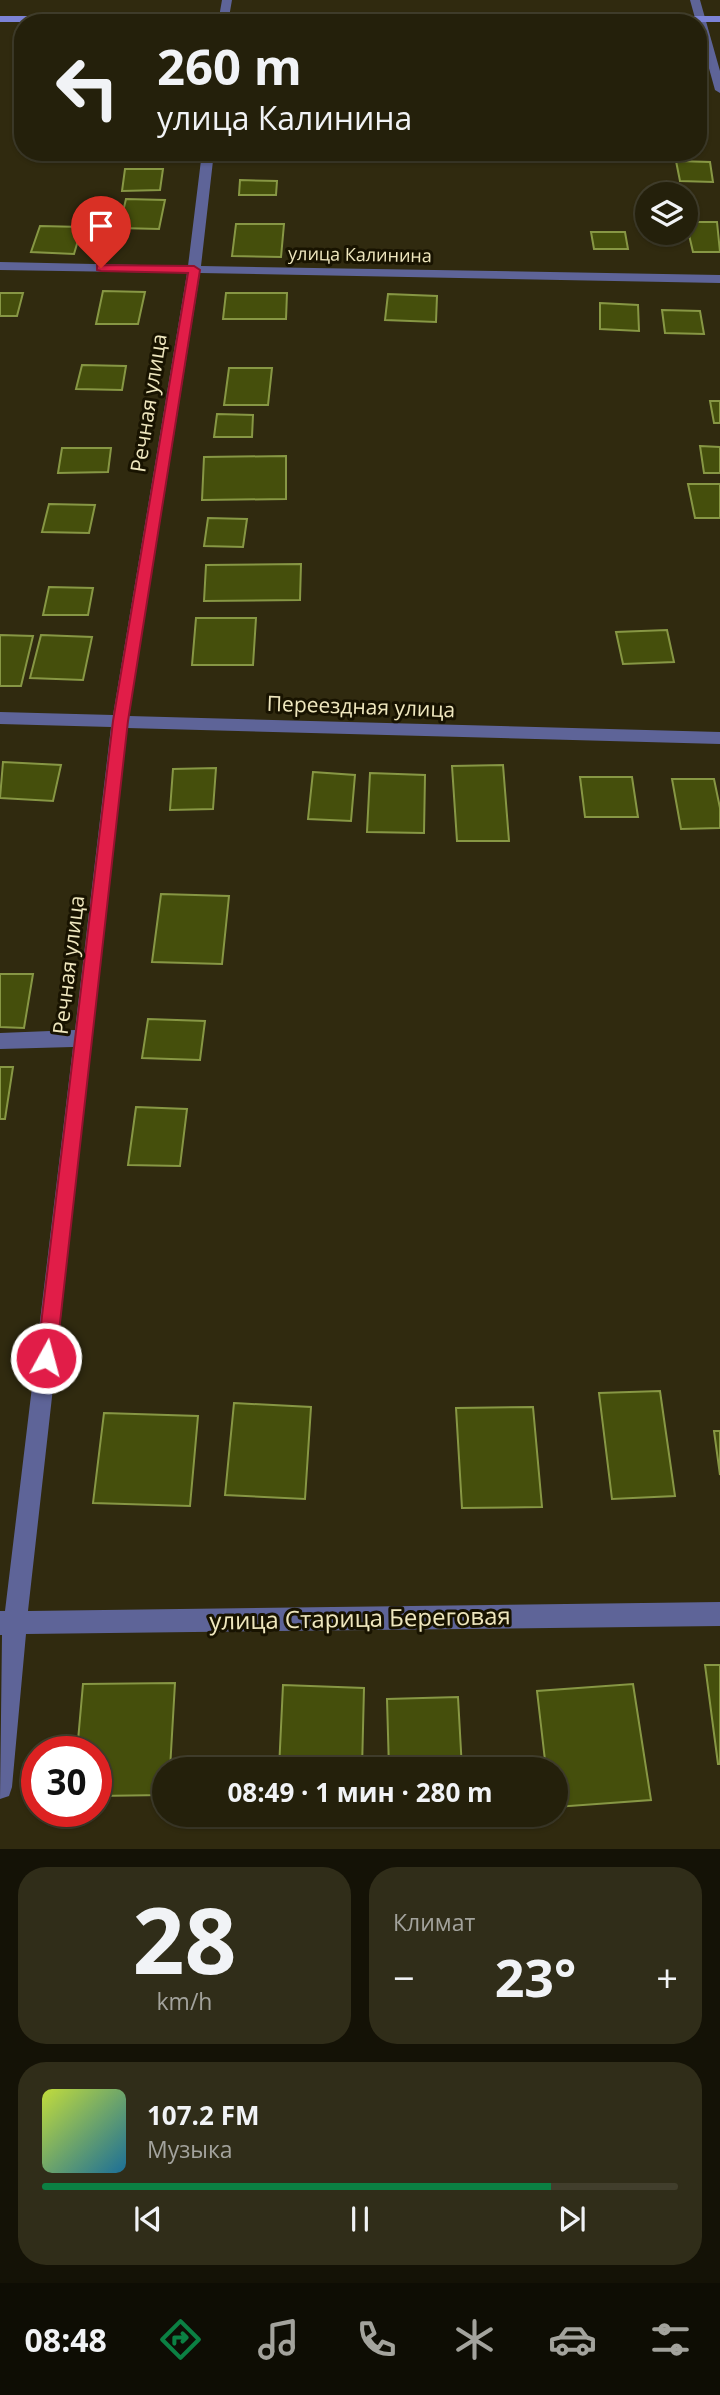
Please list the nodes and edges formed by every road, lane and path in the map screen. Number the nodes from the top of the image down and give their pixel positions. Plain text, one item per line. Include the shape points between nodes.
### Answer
1 (707, 46) edge
2 (720, 90) edge
3 (207, 161) edge
4 (0, 266) edge
5 (194, 270) junction
6 (720, 279) edge
7 (0, 718) edge
8 (120, 721) junction
9 (720, 738) edge
10 (83, 1038) junction
11 (0, 1041) edge
12 (720, 1614) edge
13 (8, 1624) edge
14 (0, 1787) edge

1 - 2 street
3 - 5 street, Речная улица
4 - 5 street, улица Калинина
5 - 6 street, улица Калинина
5 - 8 street, Речная улица
7 - 8 street, Переездная улица
8 - 9 street, Переездная улица
8 - 10 street, Речная улица
10 - 11 street
10 - 13 street, Речная улица
12 - 13 street, улица Старица Береговая
13 - 14 street, Речная улица

